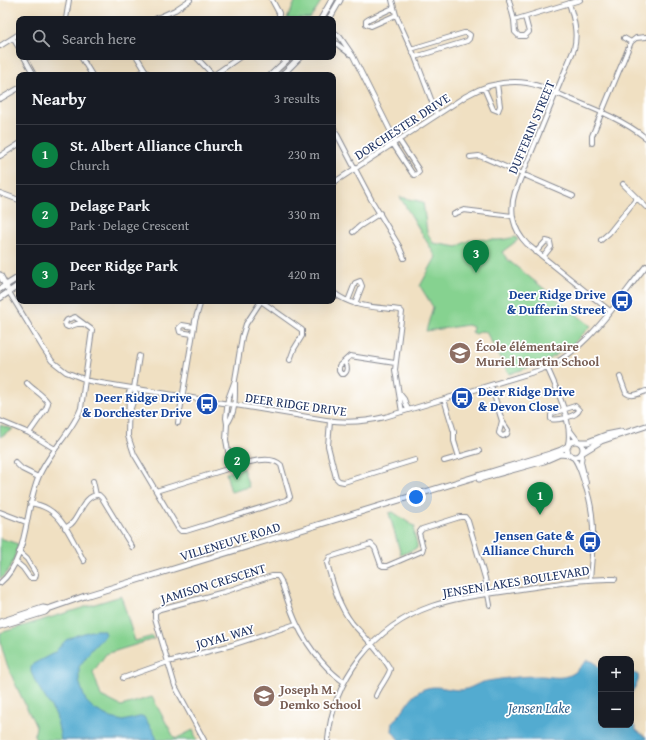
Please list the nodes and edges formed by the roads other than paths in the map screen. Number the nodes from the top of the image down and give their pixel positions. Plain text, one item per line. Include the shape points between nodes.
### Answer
1 (69, 0) edge
2 (190, 0) edge
3 (272, 0) edge
4 (332, 0) edge
5 (340, 0) edge
6 (392, 0) edge
7 (509, 0) edge
8 (580, 0) edge
9 (569, 3) junction
10 (394, 8) junction
11 (396, 15) junction
12 (66, 16) edge
13 (162, 16) edge
14 (279, 16) edge
15 (323, 16) edge
16 (331, 16) edge
17 (525, 17) junction
18 (514, 20) junction
19 (336, 34) edge
20 (16, 36) edge
21 (646, 37) edge
22 (13, 38) junction
23 (624, 38) dead end
24 (631, 42) junction
25 (16, 43) edge
26 (336, 43) edge
27 (0, 46) edge
28 (412, 49) junction
29 (353, 56) junction
30 (415, 57) junction
31 (26, 60) edge
32 (83, 60) edge
33 (139, 60) edge
34 (199, 60) edge
35 (236, 60) edge
36 (287, 60) edge
37 (297, 60) edge
38 (145, 70) joint
39 (32, 72) edge
40 (90, 72) edge
41 (142, 72) edge
42 (210, 72) edge
43 (218, 72) edge
44 (275, 72) edge
45 (285, 72) edge
46 (498, 84) junction
47 (484, 88) junction
48 (16, 90) edge
49 (556, 93) junction
50 (0, 99) edge
51 (602, 112) junction
52 (437, 115) junction
53 (336, 132) edge
54 (646, 138) edge
55 (396, 142) junction
56 (592, 143) dead end
57 (16, 146) edge
58 (0, 156) edge
59 (470, 157) dead end
60 (356, 168) junction
61 (522, 174) junction
62 (336, 181) edge
63 (623, 184) dead end
64 (0, 193) edge
65 (573, 196) dead end
66 (16, 198) edge
67 (637, 198) junction
68 (646, 208) edge
69 (380, 213) junction
70 (454, 214) dead end
71 (512, 216) junction
72 (353, 232) dead end
73 (601, 240) dead end
74 (536, 252) junction
75 (543, 257) junction
76 (404, 258) dead end
77 (645, 269) edge
78 (0, 275) edge
79 (16, 279) edge
80 (6, 286) junction
81 (16, 287) edge
82 (0, 289) edge
83 (10, 292) junction
84 (336, 294) edge
85 (0, 298) edge
86 (348, 301) junction
87 (16, 302) edge
88 (17, 304) edge
89 (199, 304) edge
90 (259, 304) edge
91 (265, 304) edge
92 (355, 304) junction
93 (610, 311) junction
94 (84, 324) dead end
95 (194, 326) junction
96 (192, 334) junction
97 (139, 356) dead end
98 (290, 360) dead end
99 (345, 362) dead end
100 (395, 363) junction
101 (547, 367) junction
102 (620, 377) dead end
103 (84, 380) junction
104 (235, 380) junction
105 (27, 383) dead end
106 (491, 385) junction
107 (134, 388) junction
108 (646, 391) edge
109 (400, 394) junction
110 (182, 396) junction
111 (444, 399) junction
112 (227, 404) junction
113 (235, 405) junction
114 (408, 410) junction
115 (564, 410) junction
116 (402, 412) junction
117 (566, 417) junction
118 (0, 421) edge
119 (330, 421) junction
120 (502, 421) dead end
121 (178, 422) dead end
122 (227, 424) junction
123 (646, 426) edge
124 (569, 429) junction
125 (630, 431) junction
126 (29, 433) junction
127 (579, 442) junction
128 (568, 445) junction
129 (55, 449) junction
130 (479, 451) dead end
131 (582, 453) junction
132 (571, 456) junction
133 (459, 457) junction
134 (415, 460) dead end
135 (444, 461) dead end
136 (15, 462) dead end
137 (233, 467) junction
138 (38, 477) junction
139 (93, 481) dead end
140 (587, 488) junction
141 (156, 491) junction
142 (96, 495) junction
143 (418, 495) junction
144 (30, 503) junction
145 (0, 512) edge
146 (26, 522) junction
147 (65, 528) junction
148 (132, 547) dead end
149 (19, 552) junction
150 (84, 561) dead end
151 (16, 562) junction
152 (590, 579) junction
153 (615, 579) dead end
154 (0, 583) edge
155 (489, 594) junction
156 (490, 605) dead end
157 (48, 609) junction
158 (0, 622) edge
159 (296, 624) junction
160 (0, 626) edge
161 (371, 645) junction
162 (168, 662) junction
163 (124, 678) dead end
164 (344, 682) junction
165 (376, 696) dead end
166 (204, 740) edge
167 (328, 740) edge

1 - 12 street
2 - 13 street
3 - 14 street
4 - 15 main road
5 - 16 main road
6 - 10 street
7 - 18 street
8 - 9 street
9 - 17 street
9 - 49 street, DUFFERIN STREET via 576,40
10 - 11 street
10 - 11 street via 368,18 366,24 371,26
11 - 28 street
17 - 18 street
17 - 18 street via 529,31 525,36 516,35
19 - 29 street
20 - 22 street
21 - 24 street via 636,38
22 - 25 street
22 - 27 street
23 - 24 street
24 - 51 street
26 - 29 street
28 - 30 street
28 - 30 street via 467,32 470,35 467,40
29 - 55 street
30 - 52 street
31 - 39 street
32 - 40 street
33 - 38 street
34 - 42 street
35 - 43 street
36 - 44 main road
37 - 45 main road
38 - 41 street
46 - 47 street, DORCHESTER DRIVE
46 - 47 street via 498,110 493,109
46 - 49 street, DORCHESTER DRIVE via 524,83
47 - 52 street, DORCHESTER DRIVE
48 - 50 street
49 - 51 street, DORCHESTER DRIVE
49 - 61 street, DUFFERIN STREET
51 - 54 street, DORCHESTER DRIVE via 624,122
51 - 56 street via 592,136
52 - 55 street, DORCHESTER DRIVE
53 - 60 street
55 - 55 street via 412,174 417,174 418,169
55 - 60 street, DORCHESTER DRIVE
57 - 58 street
59 - 61 street via 482,157
60 - 62 street, DORCHESTER DRIVE
60 - 69 street
61 - 65 street
61 - 71 street, DUFFERIN STREET via 513,199
63 - 67 street
64 - 66 street
67 - 68 street
67 - 73 street
69 - 72 street
69 - 76 street
70 - 71 street via 464,210
71 - 74 street, DUFFERIN STREET via 520,236
74 - 75 street, DUFFERIN STREET
74 - 75 street via 546,241 550,242 551,247
75 - 93 street, DUFFERIN STREET
77 - 93 street, DEER RIDGE DRIVE
78 - 80 main road
79 - 80 main road
80 - 82 main road
80 - 83 main road
81 - 83 main road
83 - 85 main road
83 - 87 street, DEER RIDGE DRIVE
84 - 86 street
86 - 92 street
86 - 92 street via 355,282 360,281 362,286
88 - 103 street, DEER RIDGE DRIVE via 52,361 66,372
89 - 95 street
90 - 104 street via 246,324
91 - 98 street via 302,330 302,336
92 - 100 street via 402,312
93 - 101 street, DEER RIDGE DRIVE via 579,347
94 - 103 street via 92,332
95 - 96 street
95 - 96 street via 182,325 179,328 182,332
96 - 110 street
97 - 107 street
99 - 100 street via 352,356
100 - 109 street via 395,378
101 - 106 street, DEER RIDGE DRIVE
101 - 115 street
102 - 108 street via 628,395
103 - 107 street, DEER RIDGE DRIVE
103 - 129 street via 79,414
104 - 112 street
104 - 113 street
105 - 126 street via 48,403
106 - 111 street, DEER RIDGE DRIVE
106 - 120 street
107 - 110 street, DEER RIDGE DRIVE
107 - 141 street via 129,392 128,432 131,448
109 - 114 street
109 - 116 street
110 - 112 street, DEER RIDGE DRIVE
110 - 121 street
111 - 114 street, DEER RIDGE DRIVE
111 - 133 street
112 - 113 street, DEER RIDGE DRIVE
112 - 122 street
113 - 119 street, DEER RIDGE DRIVE
113 - 122 street via 231,420
114 - 116 street, DEER RIDGE DRIVE
115 - 117 street
115 - 117 street via 575,406 579,410 576,414
115 - 117 street via 553,413 551,418 556,420
116 - 119 street, DEER RIDGE DRIVE via 365,421
117 - 124 street
118 - 126 street
119 - 134 street via 328,446 339,482
122 - 137 street via 226,444
123 - 125 main road
124 - 127 street
124 - 128 street
125 - 127 main road
125 - 131 main road via 601,441
126 - 129 street
127 - 128 main road via 572,441
127 - 131 main road via 583,446
128 - 132 main road via 567,450
128 - 143 main road, VILLENEUVE ROAD via 556,452
129 - 138 street
130 - 133 street
131 - 132 main road via 578,457
131 - 140 street via 581,462
132 - 140 street via 578,465
132 - 143 main road, VILLENEUVE ROAD via 560,454 541,462
133 - 135 street
136 - 138 street via 22,469
137 - 141 street
137 - 141 street via 259,460 278,462 289,498 182,531
138 - 144 street
139 - 142 street
140 - 152 street via 594,521
142 - 147 street via 88,500 74,521
142 - 148 street via 102,498
143 - 157 main road, VILLENEUVE ROAD
144 - 146 street
144 - 147 street via 51,511
145 - 146 street
146 - 149 street
147 - 150 street
149 - 151 street
149 - 151 street via 28,560 36,574 35,578 30,578
151 - 154 street via 8,576
152 - 153 street, JENSEN LAKES BOULEVARD
152 - 155 street, JENSEN LAKES BOULEVARD
155 - 156 street
155 - 161 street, JENSEN LAKES BOULEVARD via 445,602 418,611 392,626
155 - 161 street via 465,517 422,529 419,533 422,551 387,566 381,564 371,544 331,556 327,563 339,601
157 - 158 main road, VILLENEUVE ROAD via 43,608
157 - 160 main road, VILLENEUVE ROAD
159 - 162 street, JOYAL WAY
159 - 162 street, JAMISON CRESCENT via 281,580 276,576 160,609 155,612 155,618
159 - 164 street via 316,655
161 - 164 street, JENSEN LAKES BOULEVARD
161 - 165 street via 390,670
162 - 163 street, JOYAL WAY
162 - 166 street via 177,689
164 - 167 street, JENSEN LAKES BOULEVARD via 334,709

